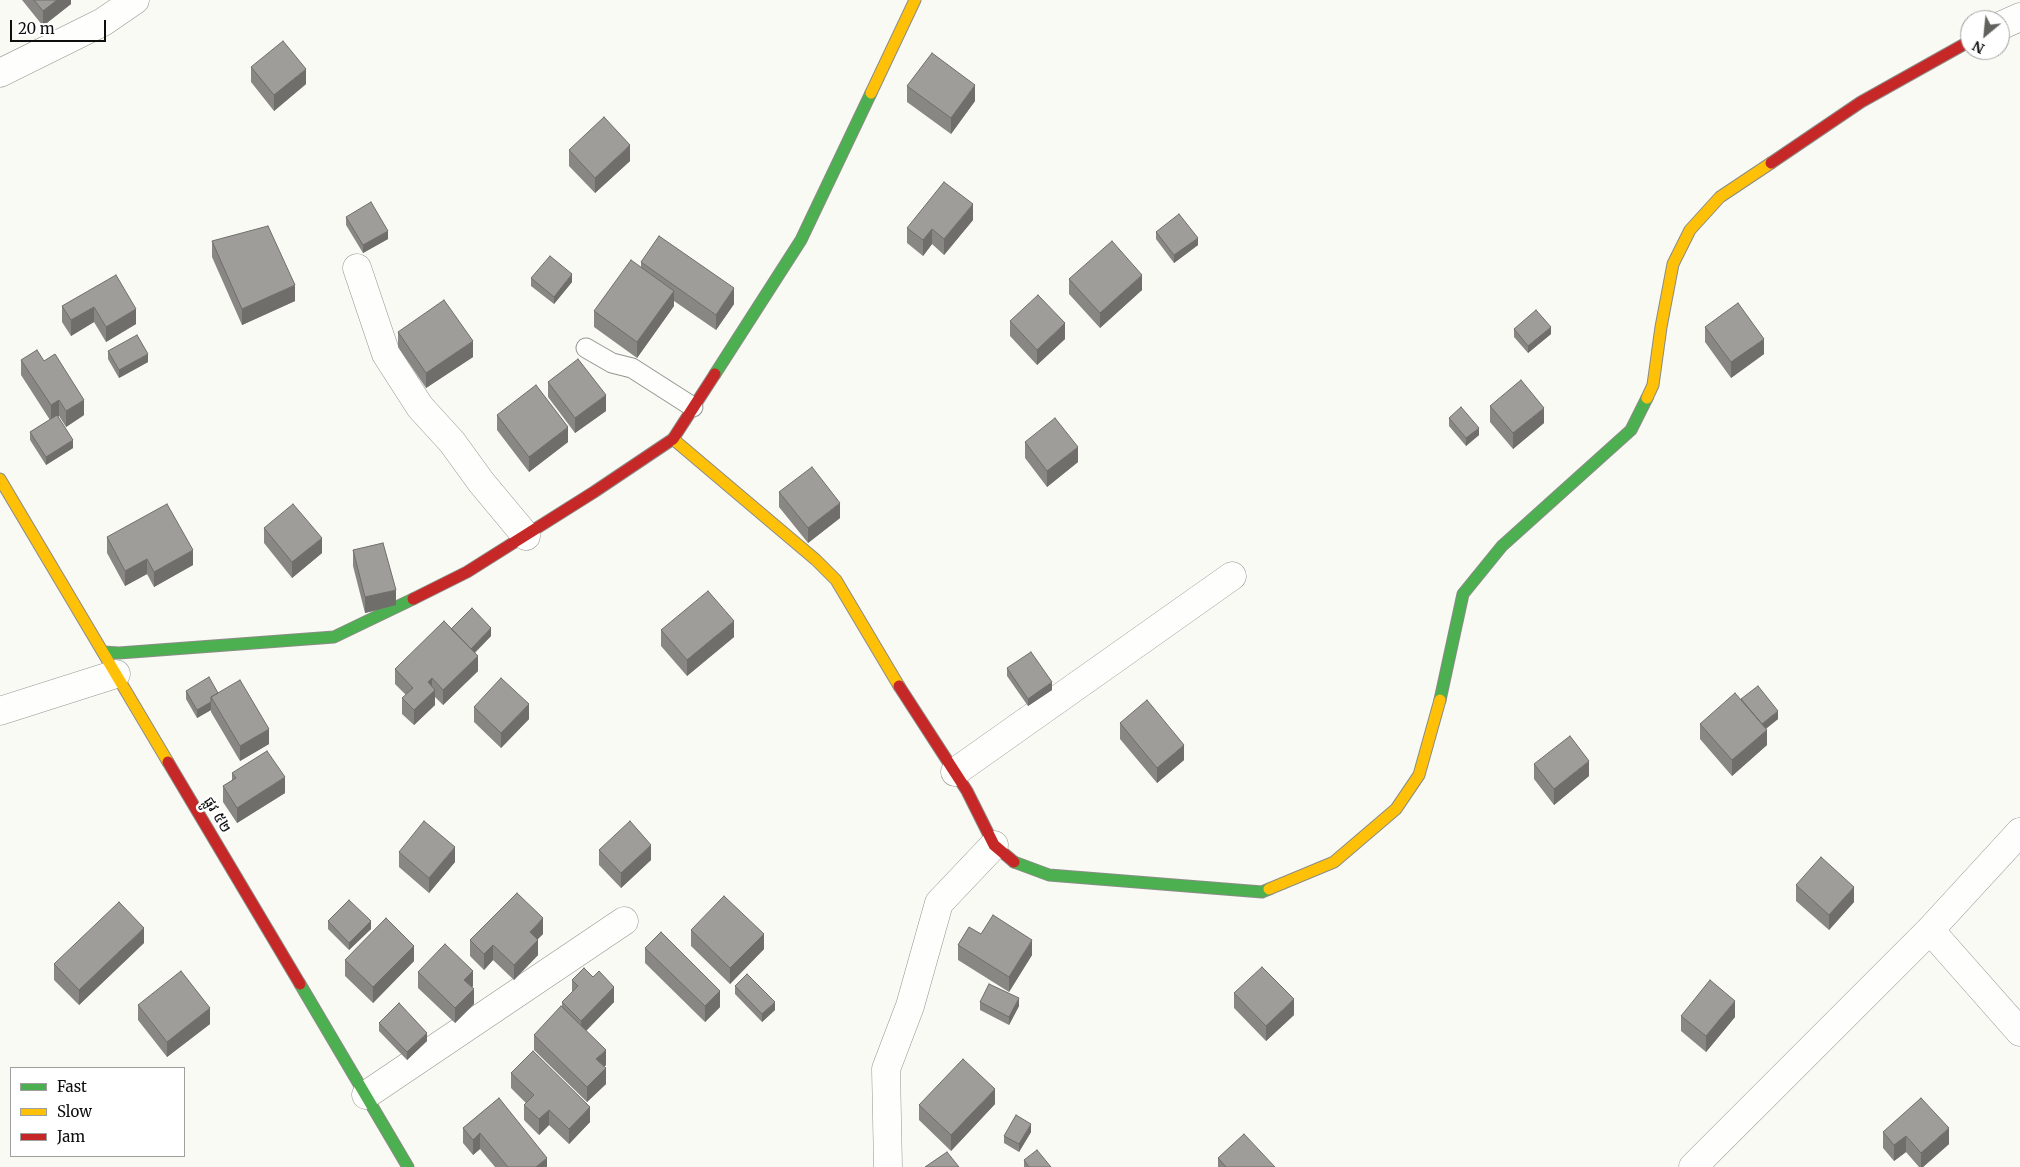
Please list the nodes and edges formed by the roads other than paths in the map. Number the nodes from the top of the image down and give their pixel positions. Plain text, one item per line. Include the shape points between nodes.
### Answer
1 (135, 0) edge
2 (915, 0) edge
3 (1960, 47) edge
4 (0, 73) edge
5 (357, 268) dead end
6 (586, 348) dead end
7 (693, 407) junction
8 (673, 439) junction
9 (0, 479) edge
10 (526, 536) junction
11 (1232, 576) dead end
12 (109, 663) junction
13 (0, 711) edge
14 (955, 772) junction
15 (2020, 832) edge
16 (994, 844) junction
17 (624, 921) dead end
18 (1930, 930) junction
19 (2020, 1032) edge
20 (366, 1095) junction
21 (408, 1167) edge
22 (888, 1167) edge
23 (1692, 1167) edge

1 - 4 street via 103,22
2 - 7 street via 801,240
3 - 16 street via 1862,102 1720,197 1690,230 1673,264 1653,385 1631,430 1502,546 1463,594 1444,691 1419,775 1396,809 1334,862 1262,892 1049,875 1013,862
5 - 10 street via 386,354 420,407 452,442
6 - 7 lane via 612,363 632,368
7 - 8 street
8 - 10 street
8 - 14 street via 836,580 896,682
9 - 12 street, ផ្លូវ ៥២
10 - 12 street via 467,572 334,637 119,654
11 - 14 street
12 - 13 street
12 - 20 street, ផ្លូវ ៥២
14 - 16 street
15 - 18 street
16 - 22 street via 939,903 910,1006 886,1069
17 - 20 street
18 - 19 street
18 - 23 street
20 - 21 street, ផ្លូវ ៥២

